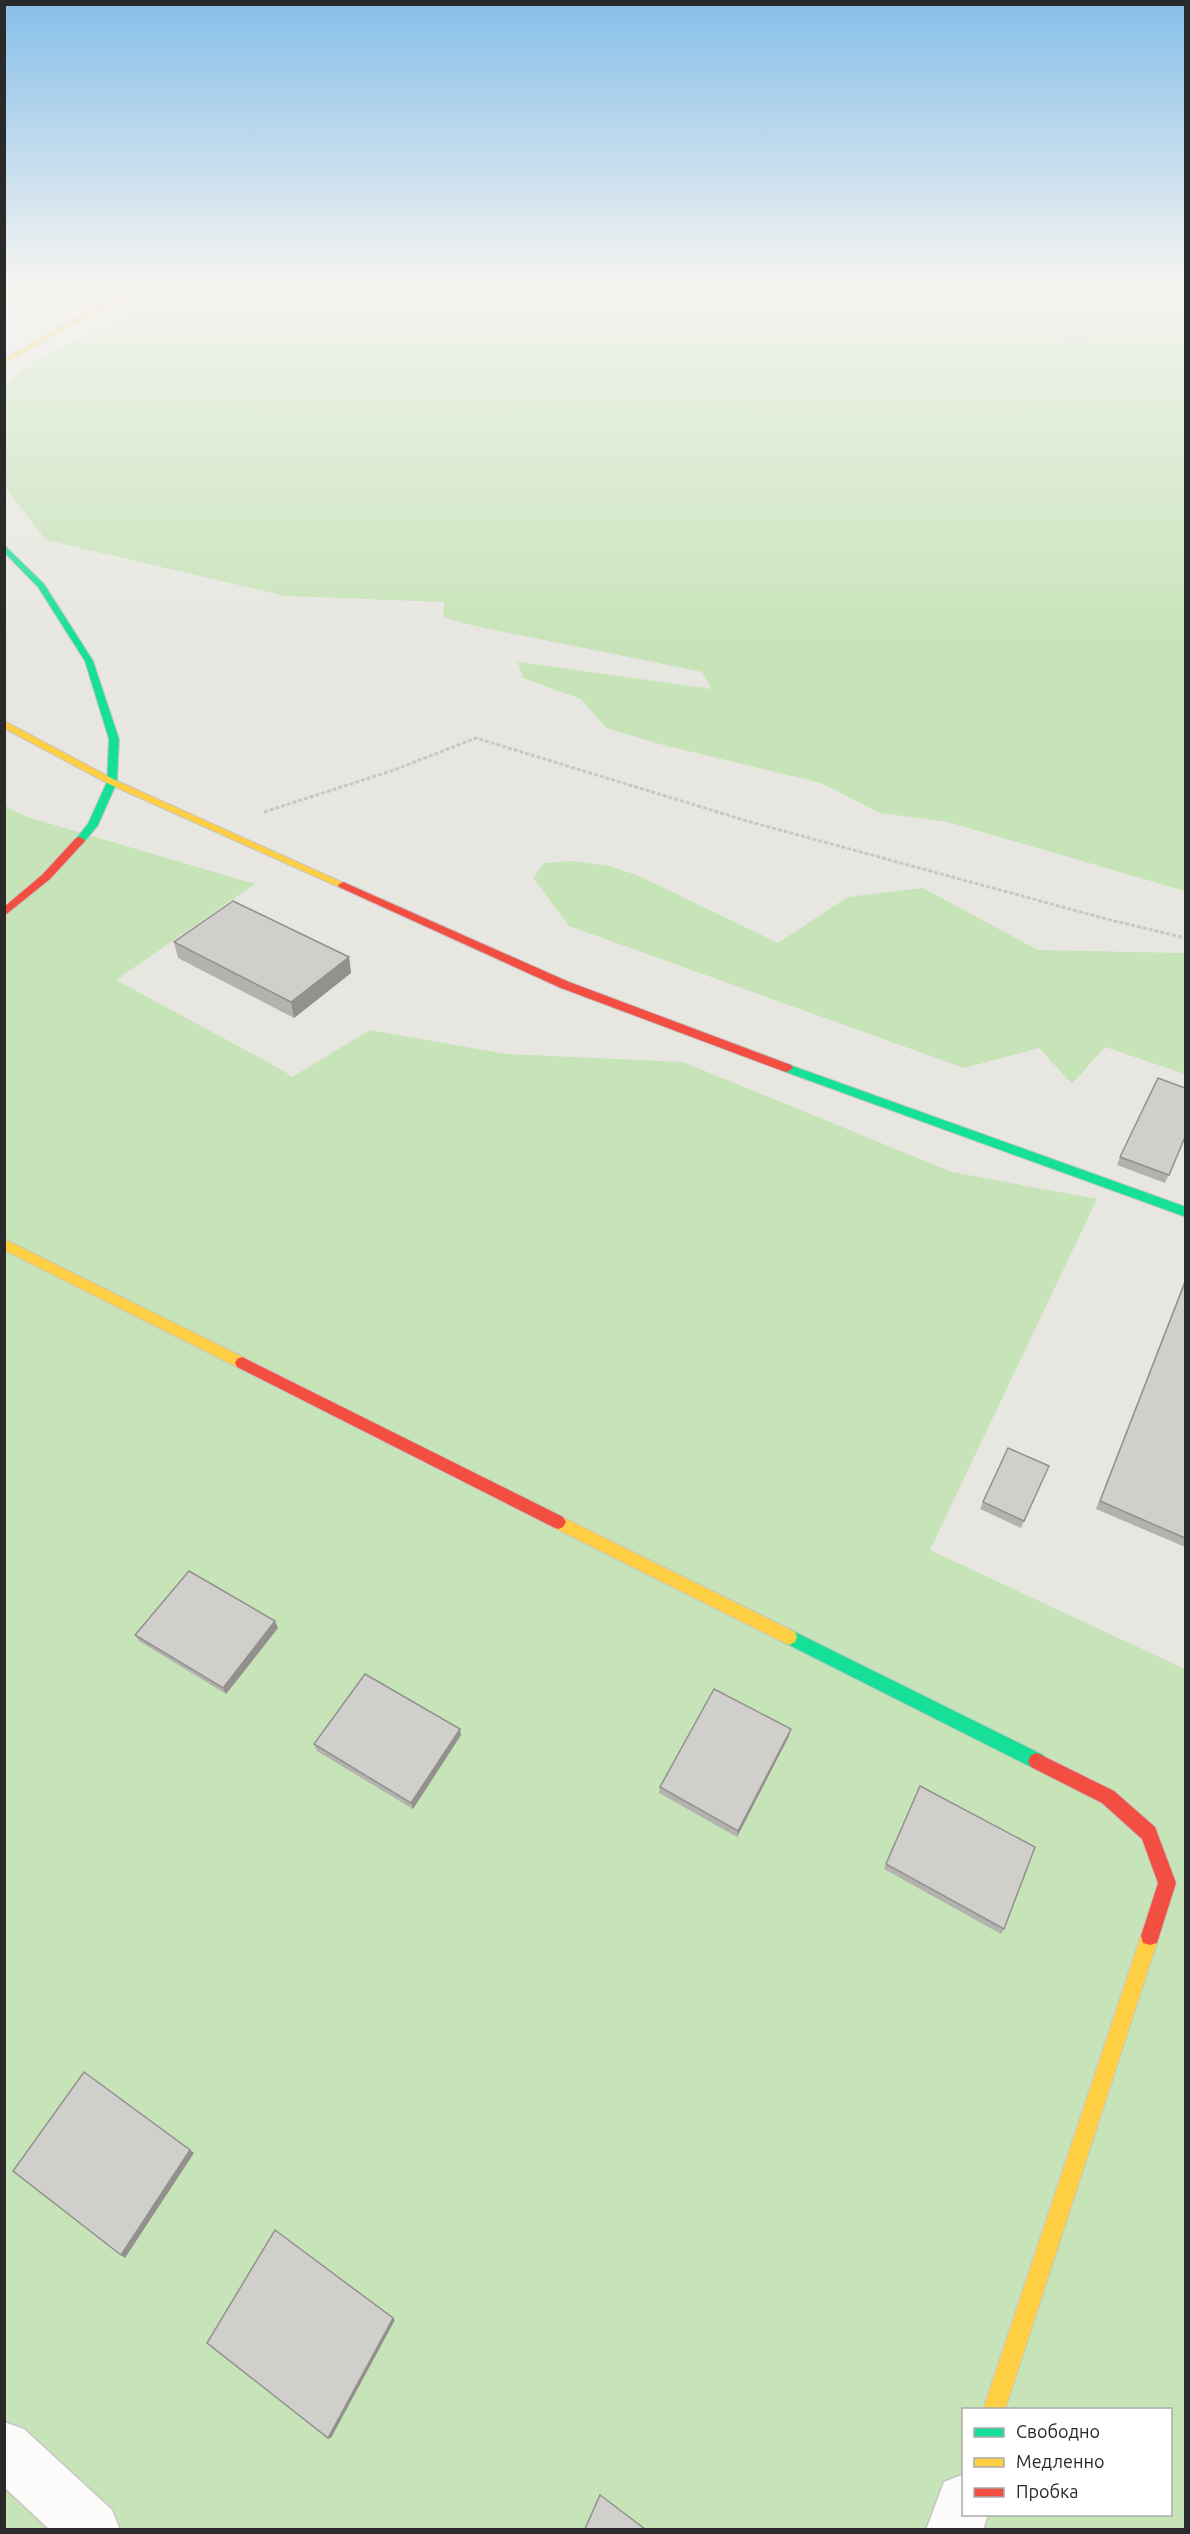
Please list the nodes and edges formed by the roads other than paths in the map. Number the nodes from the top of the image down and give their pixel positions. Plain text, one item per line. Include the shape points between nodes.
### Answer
1 (4, 547) edge
2 (4, 724) edge
3 (112, 782) junction
4 (4, 913) edge
5 (1185, 1212) edge
6 (4, 1244) edge
7 (994, 2408) edge
8 (4, 2449) edge
9 (962, 2505) edge
10 (92, 2529) edge
11 (954, 2529) edge

1 - 3 street via 41,586 89,661 114,739
2 - 3 street
3 - 4 street via 93,825 46,877
3 - 5 street via 565,985
6 - 7 street via 1108,1797 1149,1833 1167,1883
8 - 10 street
9 - 11 street

